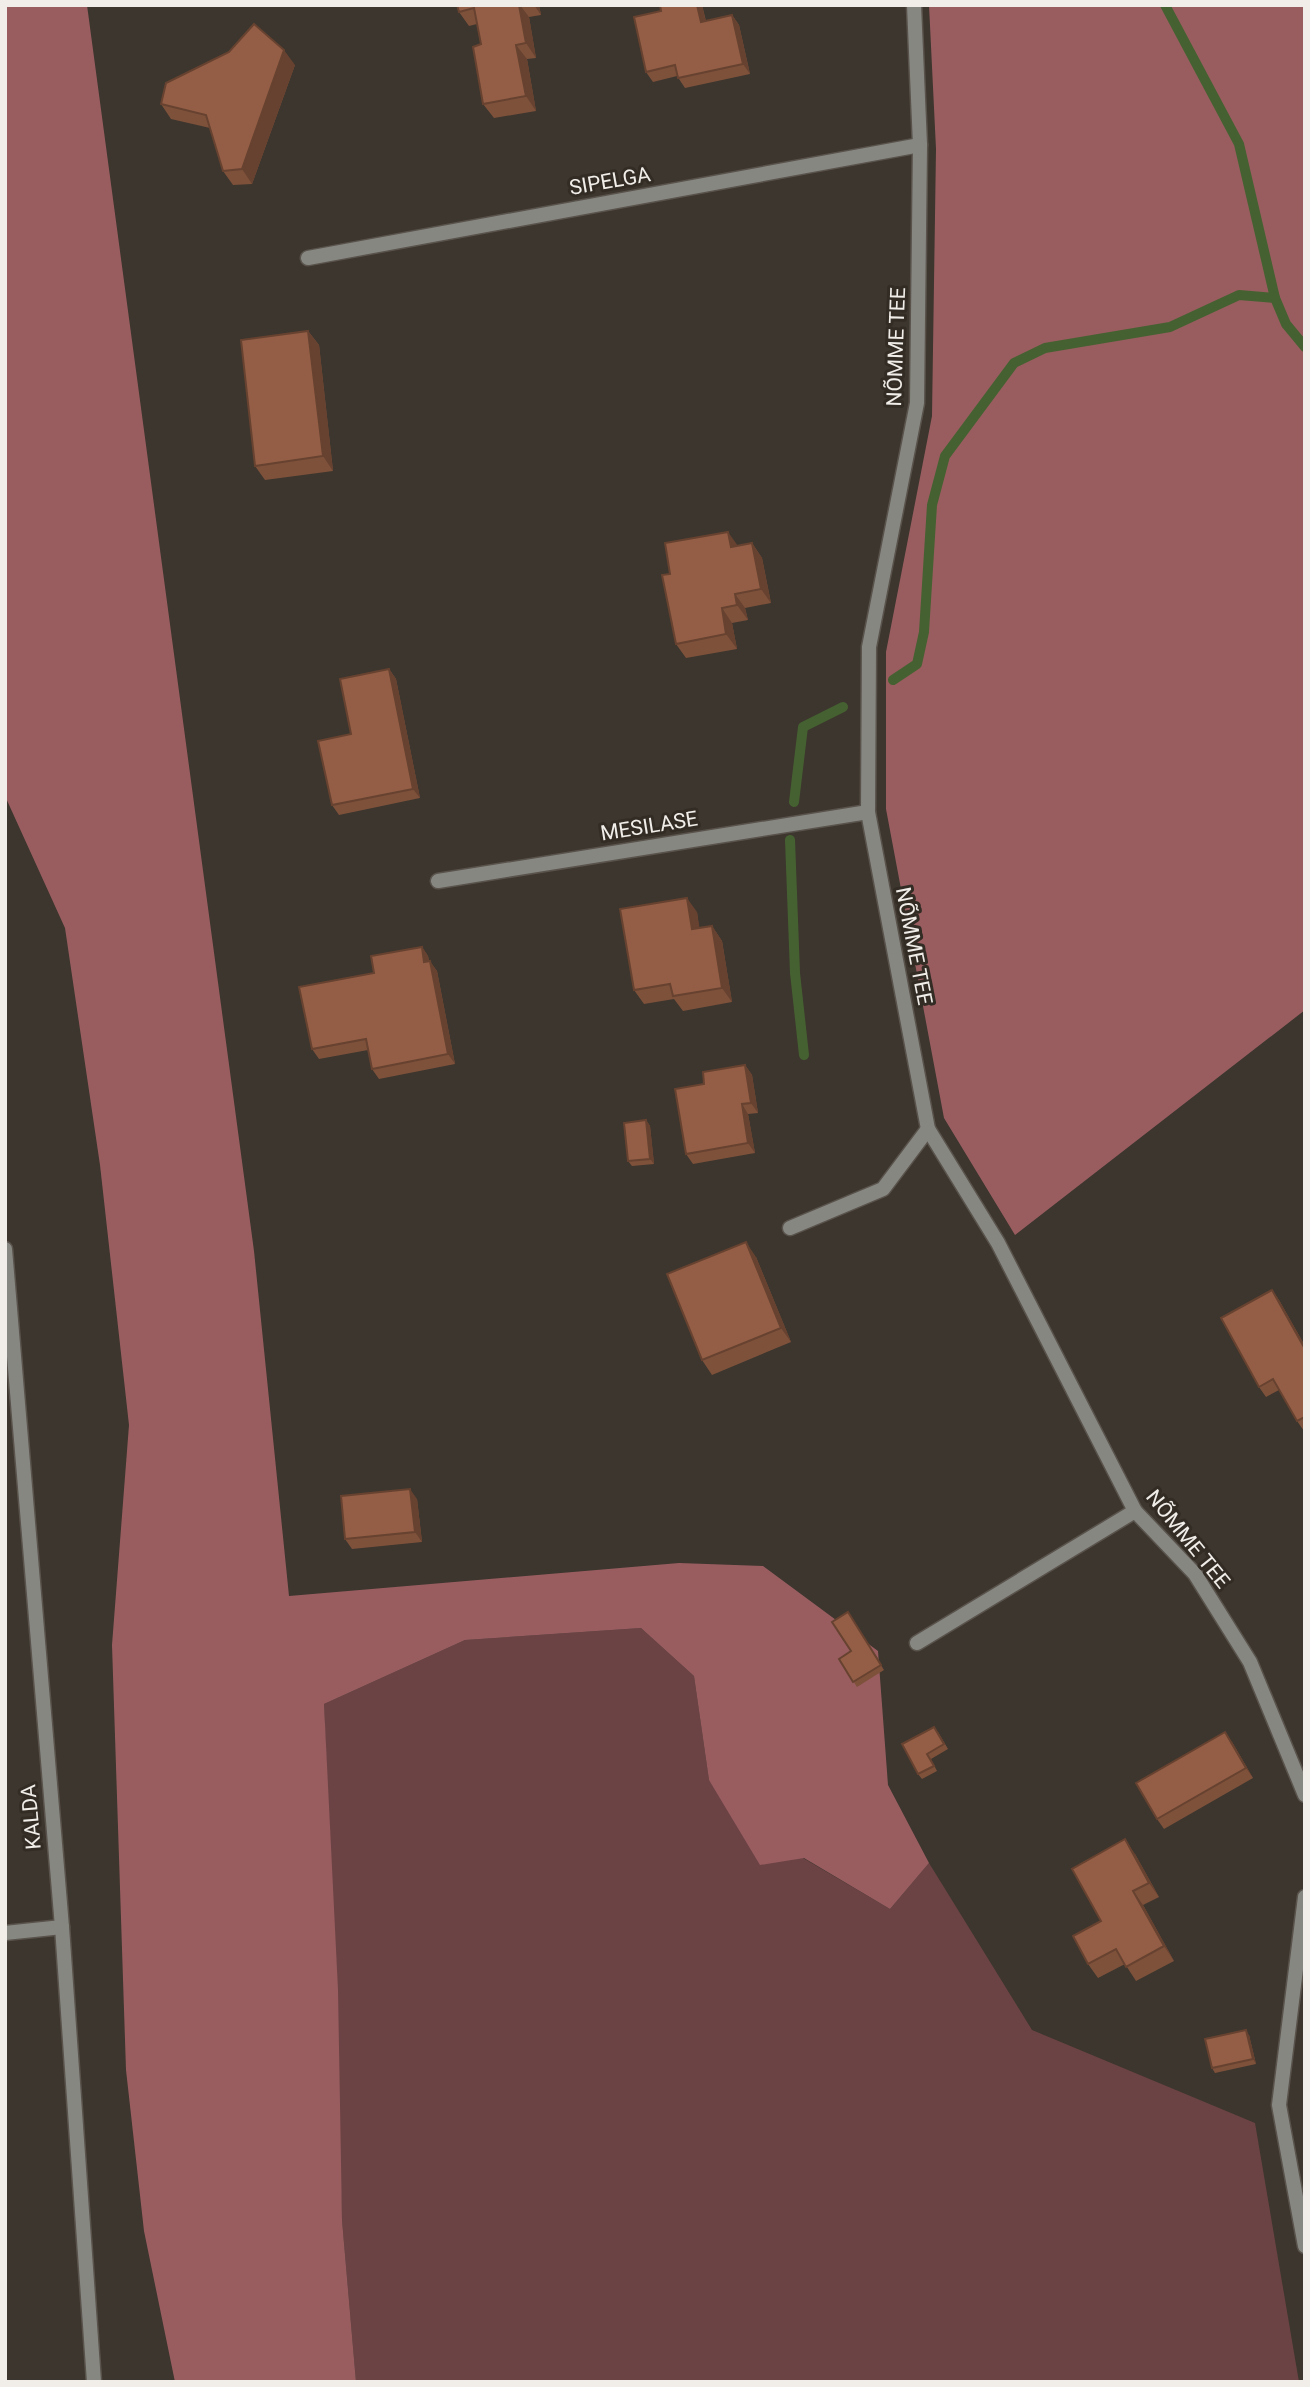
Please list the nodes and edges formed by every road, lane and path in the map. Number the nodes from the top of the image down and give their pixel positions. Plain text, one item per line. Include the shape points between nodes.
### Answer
1 (914, 5) edge
2 (920, 145) junction
3 (308, 258) dead end
4 (867, 812) junction
5 (438, 881) dead end
6 (928, 1129) junction
7 (790, 1228) dead end
8 (5, 1249) edge
9 (1135, 1511) junction
10 (917, 1643) dead end
11 (1305, 1795) edge
12 (1305, 1897) edge
13 (62, 1927) junction
14 (5, 1933) edge
15 (1305, 2246) edge
16 (94, 2382) edge

1 - 2 street, NÕMME TEE
2 - 3 street, SIPELGA
2 - 4 street, NÕMME TEE via 917,403 869,647
4 - 5 street, MESILASE
4 - 6 street, NÕMME TEE
6 - 7 street via 883,1189
6 - 9 street, NÕMME TEE via 998,1243
8 - 13 street, KALDA
9 - 10 street
9 - 11 street, NÕMME TEE via 1195,1574 1250,1662
12 - 15 street via 1279,2105
13 - 14 street
13 - 16 street, KALDA

